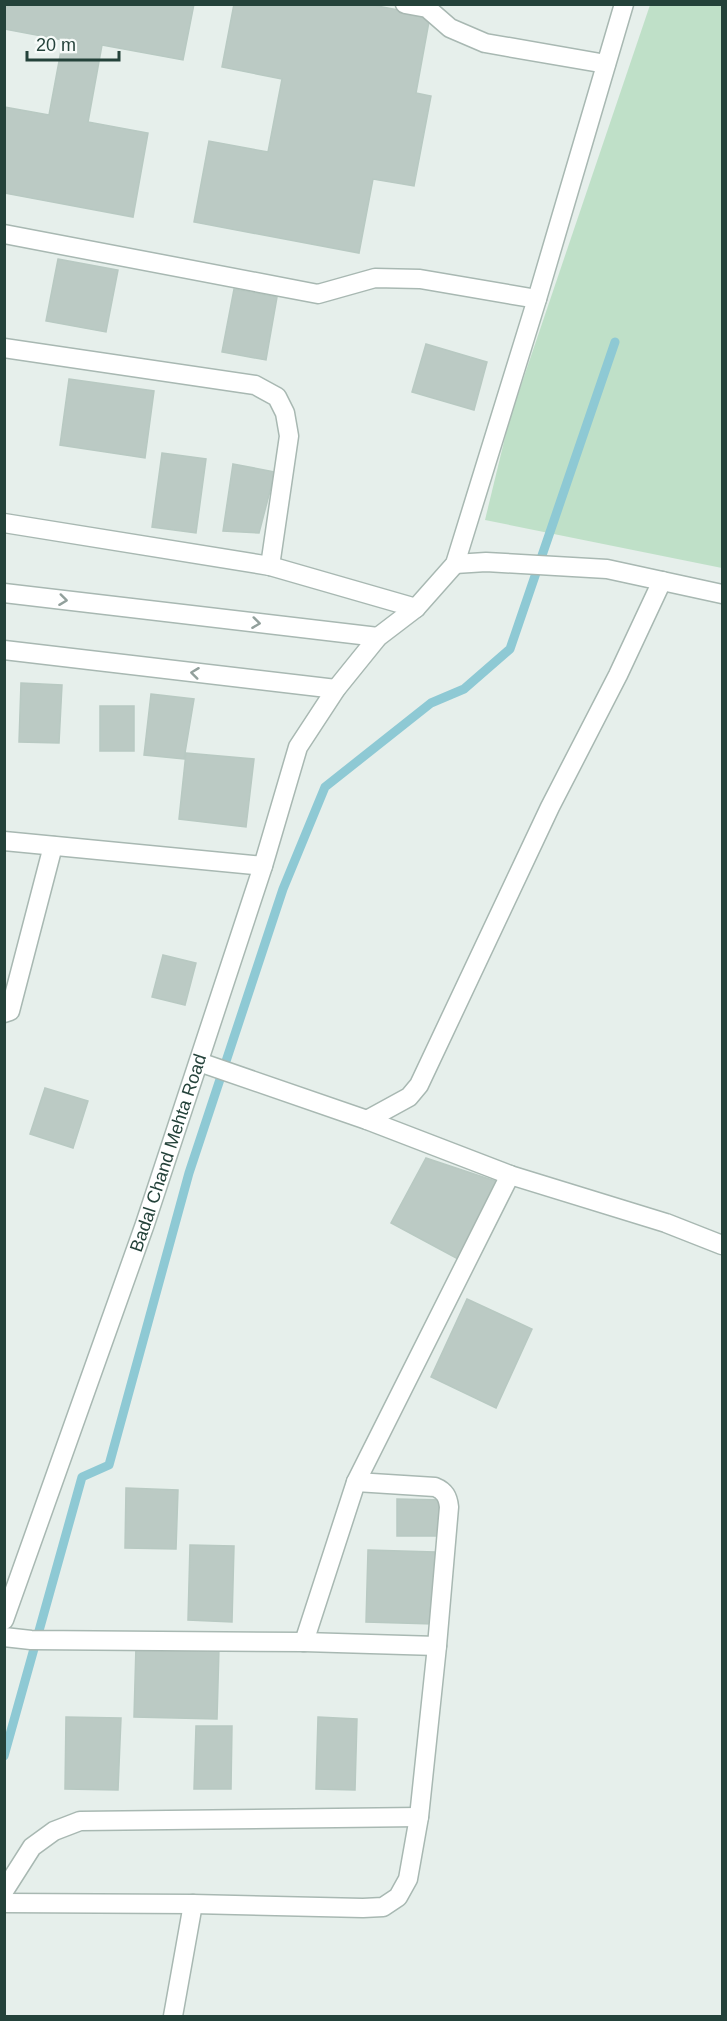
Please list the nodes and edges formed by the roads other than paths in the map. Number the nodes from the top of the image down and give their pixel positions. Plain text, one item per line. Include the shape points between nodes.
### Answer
1 (405, 4) edge
2 (624, 4) edge
3 (606, 64) junction
4 (4, 234) edge
5 (537, 299) junction
6 (4, 348) edge
7 (4, 523) edge
8 (455, 564) junction
9 (270, 566) junction
10 (662, 581) junction
11 (4, 592) edge
12 (723, 594) edge
13 (416, 608) junction
14 (378, 637) junction
15 (4, 650) edge
16 (336, 689) junction
17 (4, 841) edge
18 (53, 846) junction
19 (263, 866) junction
20 (4, 1013) edge
21 (199, 1062) junction
22 (367, 1120) junction
23 (510, 1175) junction
24 (723, 1245) edge
25 (356, 1482) junction
26 (4, 1620) edge
27 (4, 1637) edge
28 (304, 1642) junction
29 (437, 1646) junction
30 (419, 1817) junction
31 (4, 1891) edge
32 (4, 1903) edge
33 (194, 1904) junction
34 (173, 2016) edge

1 - 3 street via 427,8 450,28 485,43
2 - 3 street
3 - 5 street
4 - 5 street via 318,294 375,278 420,279
5 - 8 street
6 - 9 street via 255,385 277,397 289,436
7 - 9 street
8 - 10 street via 486,562 607,569
8 - 13 street, Badal Chand Mehta Road
9 - 13 street
10 - 12 street
10 - 22 street via 419,1085 409,1097
11 -> 14 street
13 - 14 street, Badal Chand Mehta Road
14 - 16 street, Badal Chand Mehta Road
16 -> 15 street
16 - 19 street, Badal Chand Mehta Road via 298,747
17 - 18 street
18 - 19 street
18 - 20 street via 10,1011
19 - 21 street, Badal Chand Mehta Road
21 - 22 street
21 - 26 street, Badal Chand Mehta Road
22 - 23 street
23 - 24 street via 666,1223
23 - 25 street
25 - 28 street
25 - 29 street via 435,1487 448,1498
27 - 28 street
28 - 29 street
29 - 30 street
30 - 31 street via 80,1821 54,1831 32,1847
30 - 33 street via 408,1879 398,1897 383,1907
32 - 33 street
33 - 34 street

